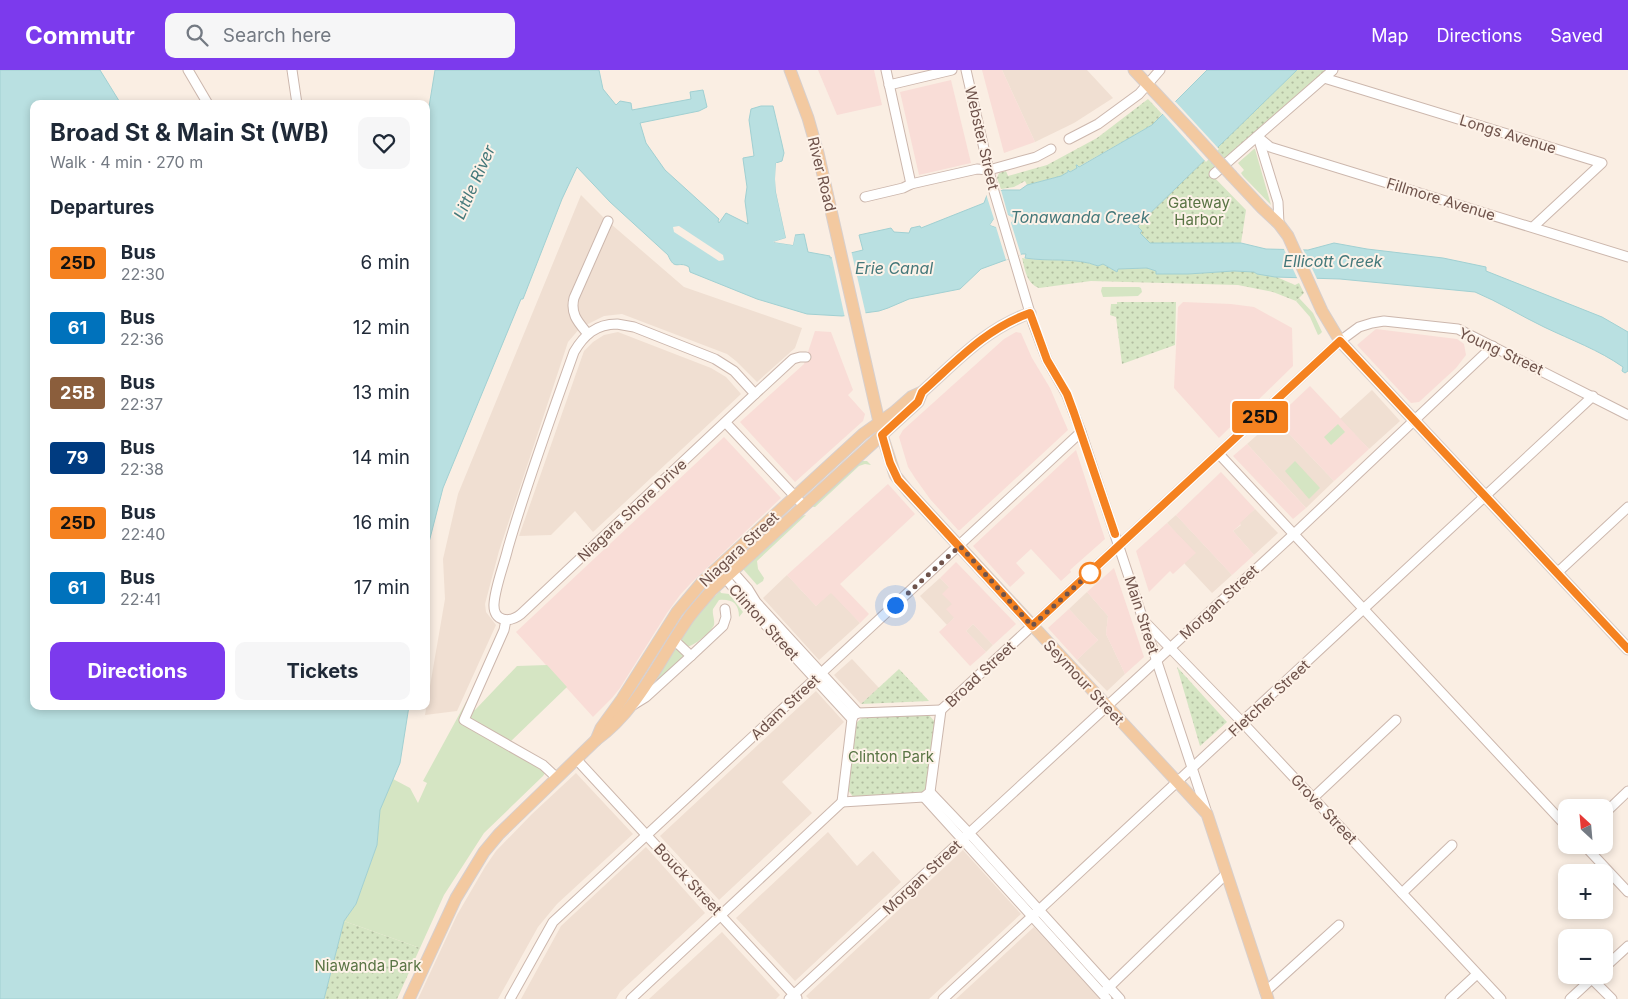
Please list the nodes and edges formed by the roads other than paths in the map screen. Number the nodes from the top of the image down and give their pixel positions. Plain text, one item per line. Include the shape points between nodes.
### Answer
1 (188, 70) edge
2 (292, 70) edge
3 (790, 70) edge
4 (886, 70) edge
5 (952, 70) edge
6 (966, 70) edge
7 (1134, 70) edge
8 (1160, 70) edge
9 (1333, 70) edge
10 (1324, 78) junction
11 (1148, 84) junction
12 (889, 85) junction
13 (206, 100) edge
14 (296, 100) edge
15 (1258, 136) junction
16 (1069, 140) dead end
17 (1051, 149) dead end
18 (989, 170) junction
19 (1214, 174) dead end
20 (910, 184) junction
21 (865, 197) dead end
22 (608, 221) dead end
23 (1279, 224) junction
24 (1533, 227) junction
25 (1006, 235) joint
26 (1628, 256) edge
27 (847, 280) joint
28 (1030, 313) junction
29 (588, 334) junction
30 (1340, 341) junction
31 (1493, 346) junction
32 (806, 357) dead end
33 (922, 392) junction
34 (755, 394) junction
35 (1593, 396) junction
36 (1628, 414) edge
37 (1414, 420) junction
38 (880, 422) junction
39 (726, 423) junction
40 (1081, 432) junction
41 (882, 435) junction
42 (1219, 454) junction
43 (795, 497) junction
44 (1486, 497) junction
45 (804, 506) junction
46 (1628, 507) edge
47 (1294, 534) junction
48 (960, 546) junction
49 (1119, 546) junction
50 (720, 565) junction
51 (1557, 573) junction
52 (729, 575) junction
53 (725, 609) dead end
54 (1365, 610) junction
55 (506, 620) junction
56 (1144, 622) junction
57 (1032, 626) junction
58 (674, 640) junction
59 (1170, 648) junction
60 (1628, 649) edge
61 (691, 656) junction
62 (1157, 660) junction
63 (818, 676) junction
64 (633, 705) junction
65 (1107, 706) junction
66 (941, 710) junction
67 (855, 716) junction
68 (1396, 720) dead end
69 (1242, 722) junction
70 (596, 740) junction
71 (577, 760) junction
72 (1192, 768) junction
73 (557, 778) junction
74 (1177, 783) junction
75 (1628, 791) edge
76 (927, 795) junction
77 (1313, 798) junction
78 (842, 802) junction
79 (1613, 805) edge
80 (1207, 814) junction
81 (1558, 817) edge
82 (970, 833) junction
83 (647, 835) junction
84 (962, 840) junction
85 (1452, 846) dead end
86 (1592, 854) edge
87 (1004, 871) junction
88 (1226, 874) junction
89 (997, 878) junction
90 (1628, 892) edge
91 (1402, 893) junction
92 (1039, 910) junction
93 (720, 915) junction
94 (1032, 917) junction
95 (1338, 925) dead end
96 (1628, 946) edge
97 (1069, 951) junction
98 (1613, 960) edge
99 (1477, 974) junction
100 (1586, 984) edge
101 (1600, 984) edge
102 (1106, 993) edge
103 (1266, 997) edge
104 (794, 998) edge
105 (409, 999) edge
106 (510, 999) edge
107 (631, 999) edge
108 (943, 999) edge
109 (1120, 999) edge
110 (1450, 999) edge
111 (1501, 999) edge
112 (1570, 999) edge
113 (1612, 999) edge

1 - 13 street
2 - 14 street
3 - 27 main road, River Road via 818,153
4 - 12 street
5 - 12 street
6 - 18 street, Webster Street
7 - 11 main road
8 - 11 street
9 - 10 street
10 - 15 street
10 - 24 street, Longs Avenue via 1602,163
11 - 16 street via 1098,124
11 - 23 main road, bridge
12 - 20 street
15 - 19 street
15 - 23 street via 1278,202
15 - 24 street, Fillmore Avenue via 1270,146
17 - 18 street via 1036,157
18 - 20 street via 977,169
18 - 25 street, Webster Street
20 - 21 street
22 - 29 street via 572,304 576,320
23 - 30 main road
24 - 26 street, Fillmore Avenue
25 - 28 street, Main Street
27 - 38 main road, Seymour Street
28 - 33 main road, Niagara Street via 986,335
28 - 40 street, Main Street via 1043,351 1067,394
29 - 34 street via 611,324 634,327 715,359 734,371
29 - 55 street via 574,352 516,520 494,606 498,616
30 - 31 street, Young Street via 1359,327 1384,321 1458,329
30 - 37 main road
30 - 42 street, Young Street
31 - 35 street, Young Street
31 - 37 street, Morgan Street
32 - 34 street, Niagara Shore Drive via 793,359
33 - 38 main road, Niagara Street
33 - 41 main road, Niagara Street via 918,402
34 - 39 street, Niagara Shore Drive
35 - 36 street, Young Street
35 - 44 street, Fletcher Street
37 - 44 main road
37 - 47 street, Morgan Street
38 - 41 main road, Seymour Street
38 - 43 main road, Niagara Street
39 - 43 street
39 - 55 street, Niagara Shore Drive via 521,614
40 - 48 street, Adam Street
40 - 49 street, Main Street
41 - 45 main road, Niagara Street
41 - 48 main road, Seymour Street via 898,480
42 - 47 street
42 - 49 street, Broad Street
43 - 45 street
43 - 50 main road, Niagara Street
44 - 51 main road
44 - 54 street, Fletcher Street
45 - 52 main road, Niagara Street
46 - 51 street
47 - 54 street
47 - 59 street, Morgan Street
48 - 57 main road, Seymour Street
48 - 63 street, Adam Street
49 - 56 street, Main Street
49 - 57 street, Broad Street
50 - 52 street, Clinton Street
50 - 70 main road, Niagara Street via 677,612
51 - 60 main road
52 - 58 main road, Niagara Street via 701,602
52 - 63 street, Clinton Street via 750,608
53 - 61 street, Niagara Street via 723,626
54 - 69 street, Fletcher Street
54 - 81 street
55 - 73 street via 464,720 543,765
56 - 59 street, Grove Street
56 - 62 street, Main Street
57 - 65 main road, Seymour Street
57 - 66 street, Broad Street
58 - 61 street
58 - 64 main road, Niagara Street
59 - 62 street, Morgan Street
59 - 69 street, Grove Street
61 - 64 street, Niagara Street
62 - 65 street, Morgan Street
62 - 72 street, Main Street
63 - 67 street, Clinton Street
63 - 83 street, Adam Street
64 - 70 main road, Niagara Street
65 - 74 main road, Seymour Street
65 - 82 street, Morgan Street
66 - 67 street
66 - 76 street
67 - 78 street
68 - 77 street
69 - 72 street, Fletcher Street
69 - 77 street, Grove Street
70 - 71 main road, Niagara Street
71 - 73 main road, Niagara Street
71 - 83 street, Bouck Street
72 - 74 street, Fletcher Street
72 - 80 street, Main Street
73 - 105 main road, Niagara Street via 495,838 473,867
74 - 80 main road, Seymour Street
74 - 92 street, Fletcher Street
75 - 79 street
76 - 78 street
76 - 82 street
76 - 84 street
77 - 91 street, Grove Street
78 - 93 street
80 - 88 main road, Main Street
82 - 84 street, Morgan Street
82 - 87 street
83 - 93 street, Bouck Street
83 - 106 street, Adam Street via 553,922
84 - 89 street
84 - 104 street, Morgan Street
85 - 91 street
86 - 90 street
87 - 89 street
87 - 92 street
88 - 102 street
88 - 103 main road, Main Street
89 - 94 street
91 - 99 street, Grove Street
92 - 94 street, Fletcher Street
92 - 97 street
93 - 104 street, Bouck Street
93 - 107 street
94 - 97 street
94 - 108 street, Fletcher Street
95 - 103 street
96 - 98 street
97 - 102 street
99 - 110 street
99 - 111 street, Grove Street
100 - 112 street
101 - 113 street
102 - 109 street

